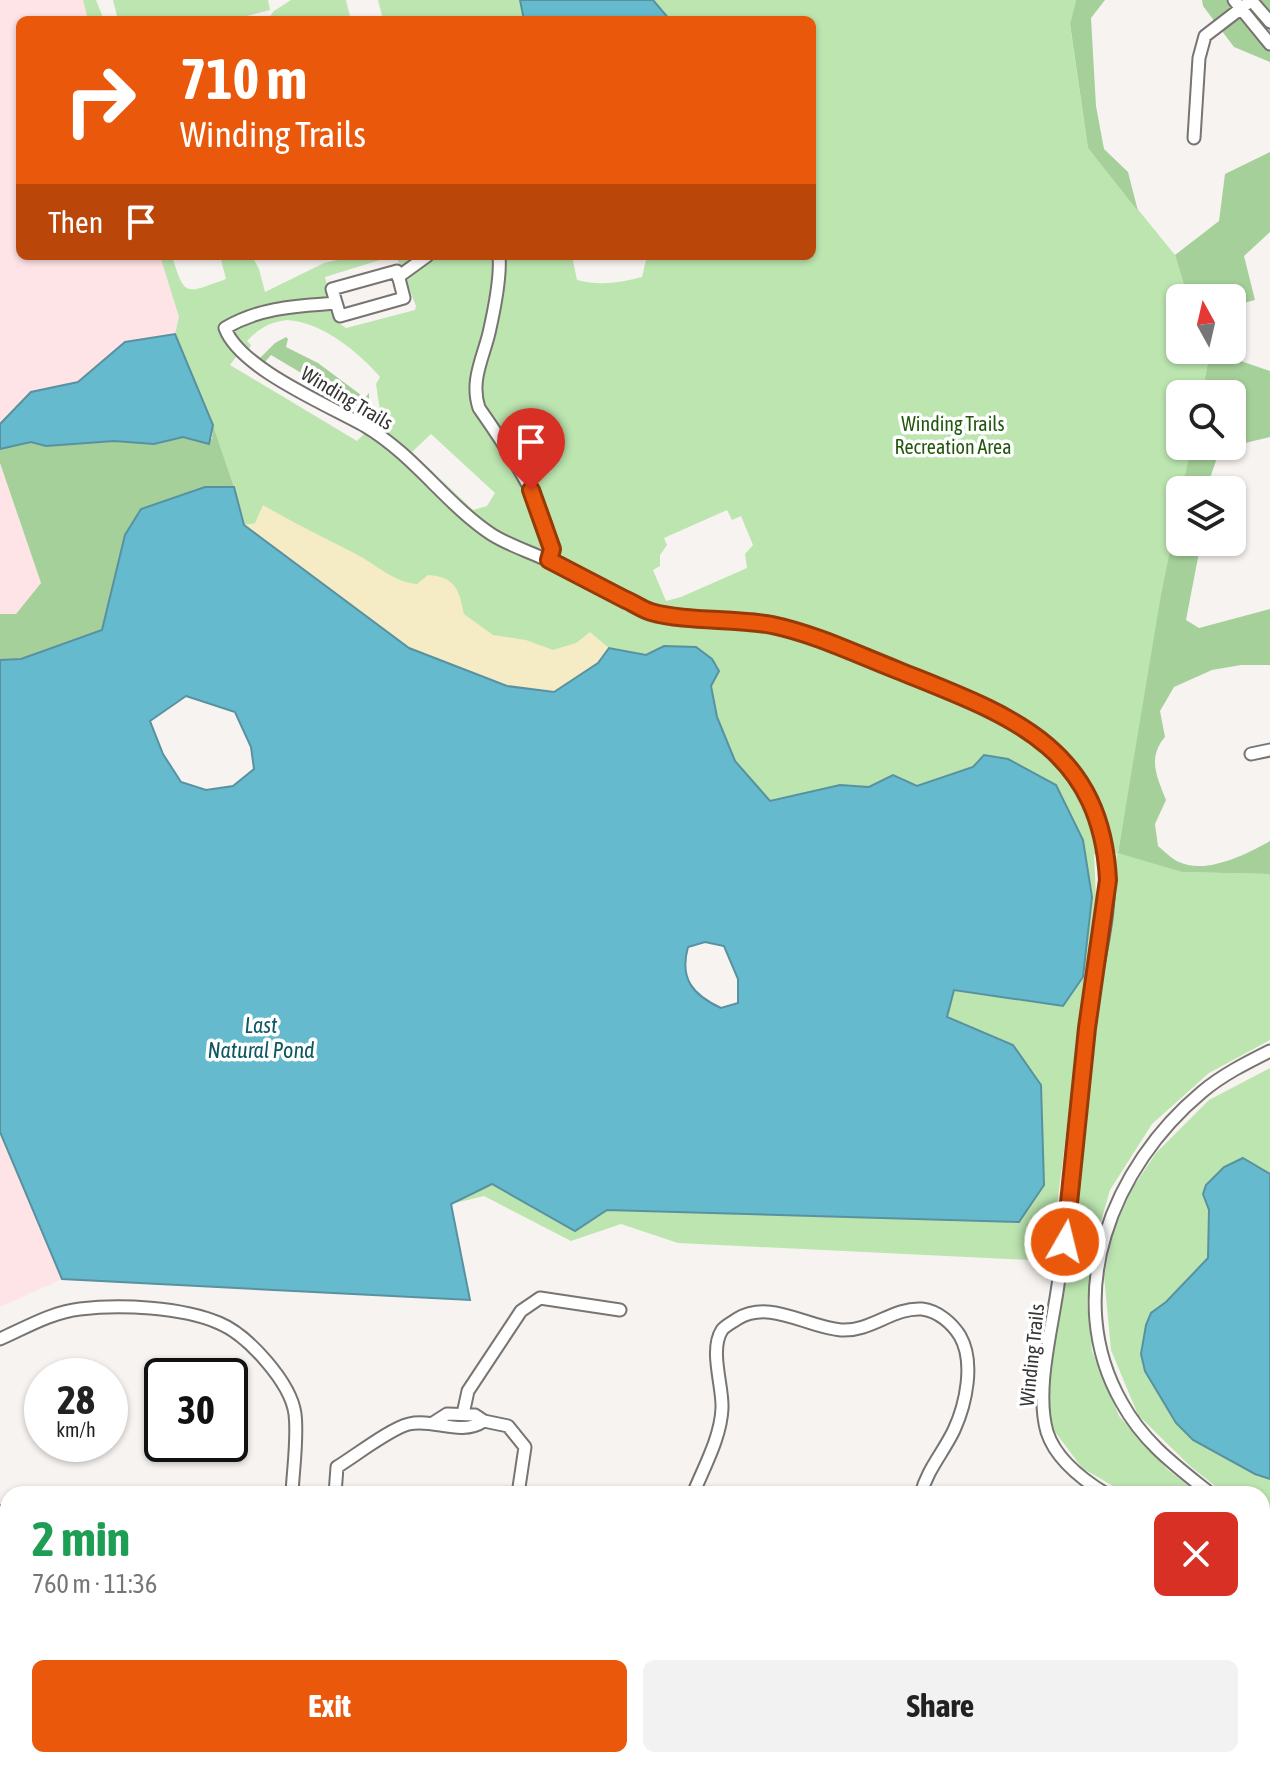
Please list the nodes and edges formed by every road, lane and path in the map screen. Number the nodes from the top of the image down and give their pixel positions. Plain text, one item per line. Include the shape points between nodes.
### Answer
1 (1252, 0) edge
2 (1237, 4) edge
3 (1270, 22) edge
4 (1270, 44) edge
5 (1194, 138) dead end
6 (421, 260) edge
7 (499, 260) edge
8 (398, 277) junction
9 (336, 303) junction
10 (549, 560) junction
11 (1270, 750) edge
12 (1251, 754) dead end
13 (1270, 1051) edge
14 (620, 1310) dead end
15 (0, 1339) edge
16 (463, 1414) junction
17 (484, 1421) junction
18 (433, 1423) junction
19 (292, 1486) edge
20 (336, 1486) edge
21 (519, 1486) edge
22 (696, 1486) edge
23 (923, 1486) edge
24 (1093, 1486) edge
25 (1201, 1486) edge

1 - 2 street
1 - 3 street
2 - 4 street
2 - 5 street via 1205,36
6 - 8 street
7 - 10 street via 475,396 531,490 552,549
8 - 9 street via 397,271 332,289
8 - 9 street, Winding Trails via 404,298 340,316
9 - 10 street, Winding Trails via 275,307 225,328 249,361 371,430 416,463 492,534
10 - 24 street, Winding Trails via 643,610 797,631 983,704 1040,739 1087,796 1107,859 1107,904 1087,1028 1043,1416 1064,1461
11 - 12 street
13 - 25 street via 1202,1092 1144,1153 1109,1220 1096,1274 1098,1338 1121,1401 1161,1455
14 - 16 street via 540,1298 521,1311 468,1391
15 - 19 street via 78,1309 163,1310 221,1323 257,1351 281,1379 295,1413
16 - 17 street
16 - 18 street via 447,1414
17 - 18 street via 459,1428
17 - 21 street via 508,1426 525,1447
18 - 20 street via 402,1426 337,1467
22 - 23 street via 722,1411 717,1352 722,1331 734,1321 751,1311 768,1310 845,1330 906,1309 926,1309 945,1318 960,1337 968,1360 956,1427

